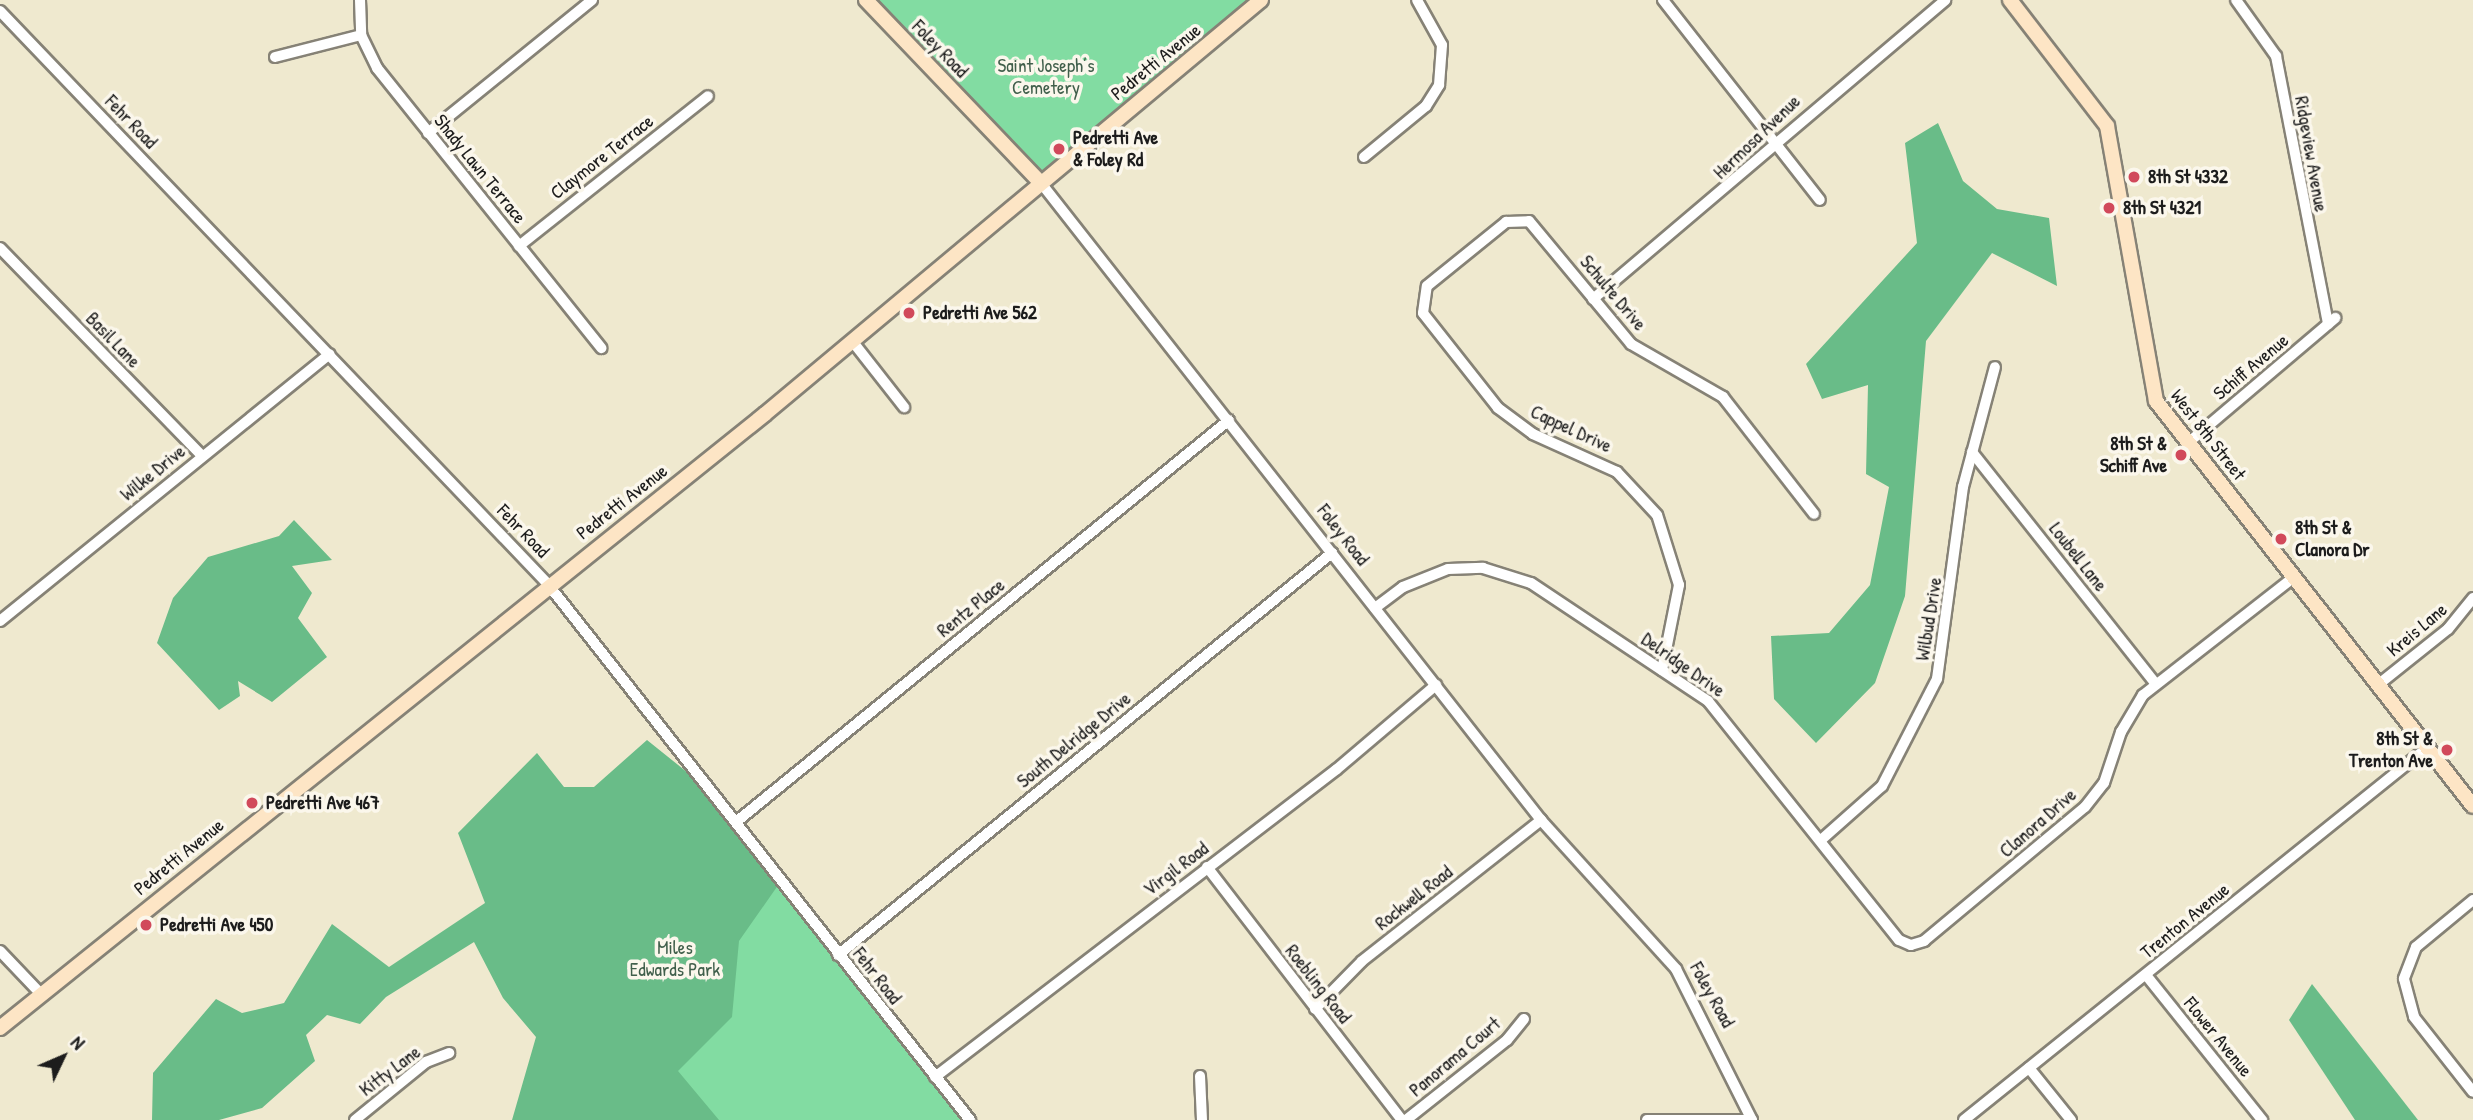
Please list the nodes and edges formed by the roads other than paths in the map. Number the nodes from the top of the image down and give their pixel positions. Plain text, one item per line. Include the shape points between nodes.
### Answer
1 (360, 0) edge
2 (592, 0) edge
3 (866, 0) edge
4 (1261, 0) edge
5 (1417, 0) edge
6 (1663, 0) edge
7 (1945, 0) edge
8 (2010, 0) edge
9 (2236, 0) edge
10 (0, 11) edge
11 (361, 35) junction
12 (275, 57) dead end
13 (708, 96) dead end
14 (428, 133) junction
15 (1773, 140) junction
16 (1364, 157) dead end
17 (1041, 183) junction
18 (1821, 200) dead end
19 (519, 246) junction
20 (0, 248) edge
21 (1593, 299) junction
22 (1423, 313) joint
23 (2331, 321) joint
24 (853, 342) junction
25 (601, 348) dead end
26 (330, 354) junction
27 (1994, 367) dead end
28 (904, 407) dead end
29 (1229, 420) junction
30 (2189, 442) junction
31 (1972, 452) junction
32 (202, 456) junction
33 (1814, 514) dead end
34 (1332, 553) junction
35 (2294, 577) junction
36 (547, 583) junction
37 (2473, 598) edge
38 (1375, 608) junction
39 (0, 621) edge
40 (1662, 670) junction
41 (2155, 683) junction
42 (2379, 684) junction
43 (1436, 685) junction
44 (2427, 748) junction
45 (2473, 806) edge
46 (1542, 820) junction
47 (736, 822) junction
48 (1821, 841) junction
49 (1207, 867) junction
50 (2473, 900) edge
51 (1895, 934) joint
52 (0, 951) edge
53 (838, 955) junction
54 (2146, 975) junction
55 (41, 994) junction
56 (1315, 1009) junction
57 (1524, 1019) dead end
58 (0, 1028) edge
59 (449, 1053) dead end
60 (2029, 1068) junction
61 (1200, 1076) dead end
62 (935, 1077) junction
63 (2473, 1092) edge
64 (355, 1120) edge
65 (970, 1120) edge
66 (1202, 1120) edge
67 (1404, 1120) edge
68 (1647, 1120) edge
69 (1752, 1120) edge
70 (1964, 1120) edge
71 (2071, 1120) edge
72 (2262, 1120) edge

1 - 11 street, Shady Lawn Terrace
2 - 14 street
3 - 17 street, Foley Road
4 - 17 street, Pedretti Avenue
5 - 16 street via 1442,46 1439,85 1426,106
6 - 15 street
7 - 15 street, Hermosa Avenue
8 - 30 street, West 8th Street via 2107,126 2151,389
9 - 23 street, Ridgeview Avenue via 2276,56
10 - 26 street, Fehr Road
11 - 12 street
11 - 14 street, Shady Lawn Terrace via 377,68
13 - 19 street, Claymore Terrace
14 - 19 street, Shady Lawn Terrace
15 - 18 street
15 - 21 street, Hermosa Avenue via 1754,169
17 - 24 street, Pedretti Avenue
17 - 29 street, Foley Road
19 - 25 street, Shady Lawn Terrace
20 - 32 street, Basil Lane
21 - 22 street, Schulte Drive via 1536,226 1513,219 1427,286
21 - 33 street, Schulte Drive via 1643,353 1696,376 1723,397
22 - 40 street, Cappel Drive via 1512,421 1604,463 1657,515 1679,585
23 - 30 street, Schiff Avenue
24 - 28 street
24 - 36 street, Pedretti Avenue
26 - 32 street, Wilke Drive
26 - 36 street, Fehr Road
27 - 31 street, Wilbud Drive
29 - 34 street, Foley Road
29 - 47 street, Rentz Place
30 - 35 street, West 8th Street
31 - 41 street, Loubell Lane
31 - 48 street, Wilbud Drive via 1937,679 1882,786
32 - 39 street, Wilke Drive
34 - 38 street, Foley Road
34 - 53 street, South Delridge Drive
35 - 41 street, Clanora Drive
35 - 42 street, West 8th Street
36 - 47 street, Fehr Road
36 - 55 street, Pedretti Avenue
37 - 42 street, Kreis Lane via 2448,629
38 - 40 street, Delridge Drive via 1434,572 1468,567 1503,572 1531,583
38 - 43 street, Foley Road
40 - 48 street, Delridge Drive via 1722,715
41 - 51 street, Clanora Drive via 2129,715 2111,770 2085,807 1924,941 1905,944
42 - 44 street, West 8th Street
43 - 46 street, Foley Road
43 - 49 street, Virgil Road
44 - 45 street, West 8th Street
44 - 54 street, Trenton Avenue
46 - 56 street, Rockwell Road via 1362,961
46 - 69 street, Foley Road via 1676,969
47 - 53 street, Fehr Road
48 - 51 street, Delridge Drive
49 - 56 street, Roebling Road
49 - 62 street, Virgil Road
50 - 63 street via 2416,947 2404,979 2414,1017
52 - 55 street
53 - 62 street, Fehr Road
54 - 60 street, Trenton Avenue
54 - 72 street, Flower Avenue
55 - 58 street, Pedretti Avenue
56 - 67 street, Roebling Road
57 - 67 street, Panorama Court via 1507,1040
59 - 64 street, Kitty Lane via 426,1062
60 - 70 street, Trenton Avenue
60 - 71 street
61 - 66 street
62 - 65 street, Fehr Road
68 - 69 street

